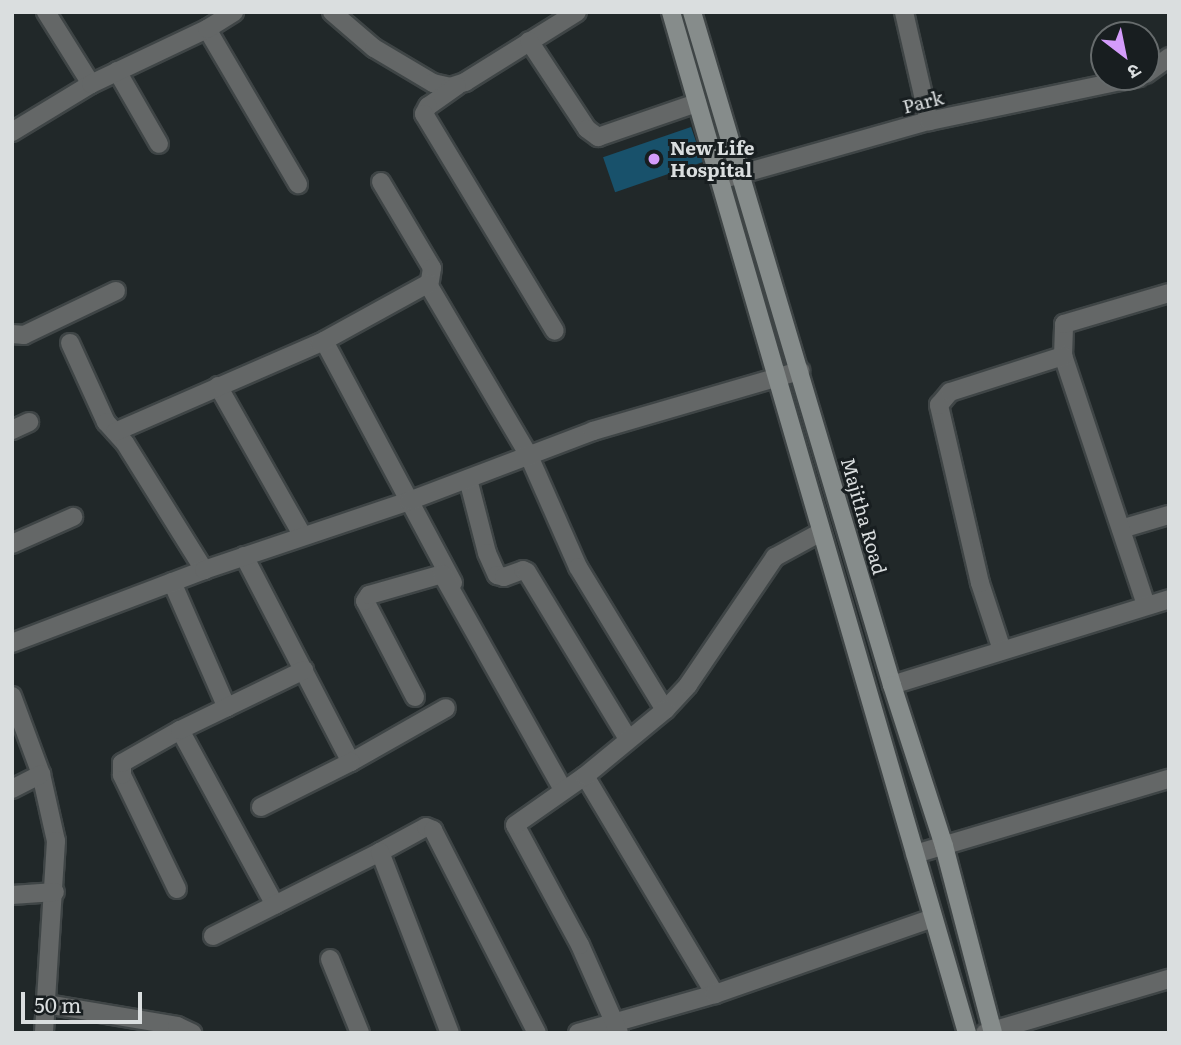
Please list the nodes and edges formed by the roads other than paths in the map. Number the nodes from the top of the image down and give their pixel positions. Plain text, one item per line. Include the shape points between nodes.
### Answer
1 (46, 12) edge
2 (234, 12) edge
3 (332, 12) edge
4 (671, 12) edge
5 (692, 12) edge
6 (904, 12) edge
7 (570, 14) edge
8 (206, 29) junction
9 (529, 41) junction
10 (117, 71) junction
11 (91, 84) junction
12 (457, 86) junction
13 (1090, 87) edge
14 (697, 103) junction
15 (929, 121) junction
16 (12, 132) edge
17 (159, 144) dead end
18 (740, 175) junction
19 (720, 180) junction
20 (381, 182) dead end
21 (298, 184) dead end
22 (429, 283) junction
23 (116, 291) dead end
24 (1169, 293) edge
25 (555, 331) dead end
26 (12, 334) edge
27 (324, 341) junction
28 (70, 343) dead end
29 (1063, 356) junction
30 (800, 371) junction
31 (776, 376) junction
32 (218, 386) junction
33 (29, 422) dead end
34 (12, 430) edge
35 (115, 432) junction
36 (529, 456) junction
37 (468, 479) junction
38 (409, 501) junction
39 (1169, 515) edge
40 (73, 517) dead end
41 (1121, 529) junction
42 (821, 532) junction
43 (303, 536) junction
44 (12, 544) edge
45 (244, 556) junction
46 (204, 570) junction
47 (172, 582) junction
48 (1169, 600) edge
49 (1146, 605) junction
50 (12, 643) edge
51 (1002, 650) junction
52 (304, 670) junction
53 (892, 685) junction
54 (12, 696) edge
55 (415, 697) dead end
56 (227, 708) junction
57 (446, 708) dead end
58 (665, 710) junction
59 (527, 725) junction
60 (180, 730) junction
61 (628, 739) junction
62 (351, 762) junction
63 (41, 774) junction
64 (585, 776) junction
65 (1169, 779) edge
66 (12, 789) edge
67 (563, 790) junction
68 (261, 807) dead end
69 (944, 845) junction
70 (380, 852) junction
71 (915, 854) junction
72 (177, 889) dead end
73 (55, 892) junction
74 (12, 895) edge
75 (275, 905) junction
76 (933, 918) junction
77 (213, 936) dead end
78 (330, 959) dead end
79 (1169, 979) edge
80 (715, 994) junction
81 (47, 1004) junction
82 (618, 1027) edge
83 (990, 1032) edge
84 (44, 1033) edge
85 (192, 1033) edge
86 (360, 1033) edge
87 (450, 1033) edge
88 (537, 1033) edge
89 (578, 1033) edge
90 (967, 1033) edge

1 - 11 street
2 - 8 street
3 - 12 street via 374,48 433,83
4 - 14 main road
5 - 18 main road, Majitha Road
6 - 15 street
7 - 9 street
8 - 10 street
8 - 21 street
9 - 12 street
9 - 14 street via 587,129 598,137
10 - 11 street
10 - 17 street
11 - 16 street
12 - 25 street via 428,106 424,114
13 - 15 street, Park
14 - 19 main road
15 - 18 street, Park
18 - 19 street, Park
18 - 30 main road, Majitha Road
19 - 31 main road
20 - 22 street via 432,268
22 - 27 street
22 - 36 street
23 - 26 street via 24,335
24 - 29 street via 1070,320 1064,324
27 - 32 street
27 - 38 street
28 - 35 street
29 - 41 street
29 - 51 street via 950,392 939,405 980,583
30 - 31 street
30 - 53 main road, Majitha Road
31 - 36 street via 614,424
31 - 42 main road
32 - 35 street
32 - 43 street
33 - 34 street
35 - 46 street
36 - 37 street
36 - 58 street via 578,567
37 - 38 street
37 - 61 street via 497,575 527,572
38 - 43 street
38 - 59 street
39 - 41 street
40 - 44 street
41 - 49 street
42 - 58 street via 775,557 688,685
42 - 71 main road
43 - 45 street
45 - 46 street
45 - 52 street
46 - 47 street
47 - 50 street
47 - 56 street
48 - 49 street
49 - 51 street
51 - 53 street
52 - 56 street
52 - 62 street
53 - 69 main road, Majitha Road
54 - 63 street
55 - 59 street via 365,601 442,575
56 - 60 street
57 - 62 street
58 - 61 street
59 - 67 street
60 - 72 street via 127,757 121,769
60 - 75 street
61 - 64 street
62 - 68 street
63 - 66 street
63 - 73 street via 56,841
64 - 67 street
64 - 80 street
65 - 69 street
67 - 82 street via 519,820 515,828 580,945
69 - 71 street
69 - 83 main road, Majitha Road
70 - 75 street
70 - 87 street
70 - 88 street via 426,827 433,830
71 - 76 main road
73 - 74 street
73 - 81 street
75 - 77 street
76 - 80 street
76 - 90 main road
78 - 86 street
79 - 83 street
80 - 82 street
81 - 84 street
81 - 85 street via 177,1026
82 - 89 street

